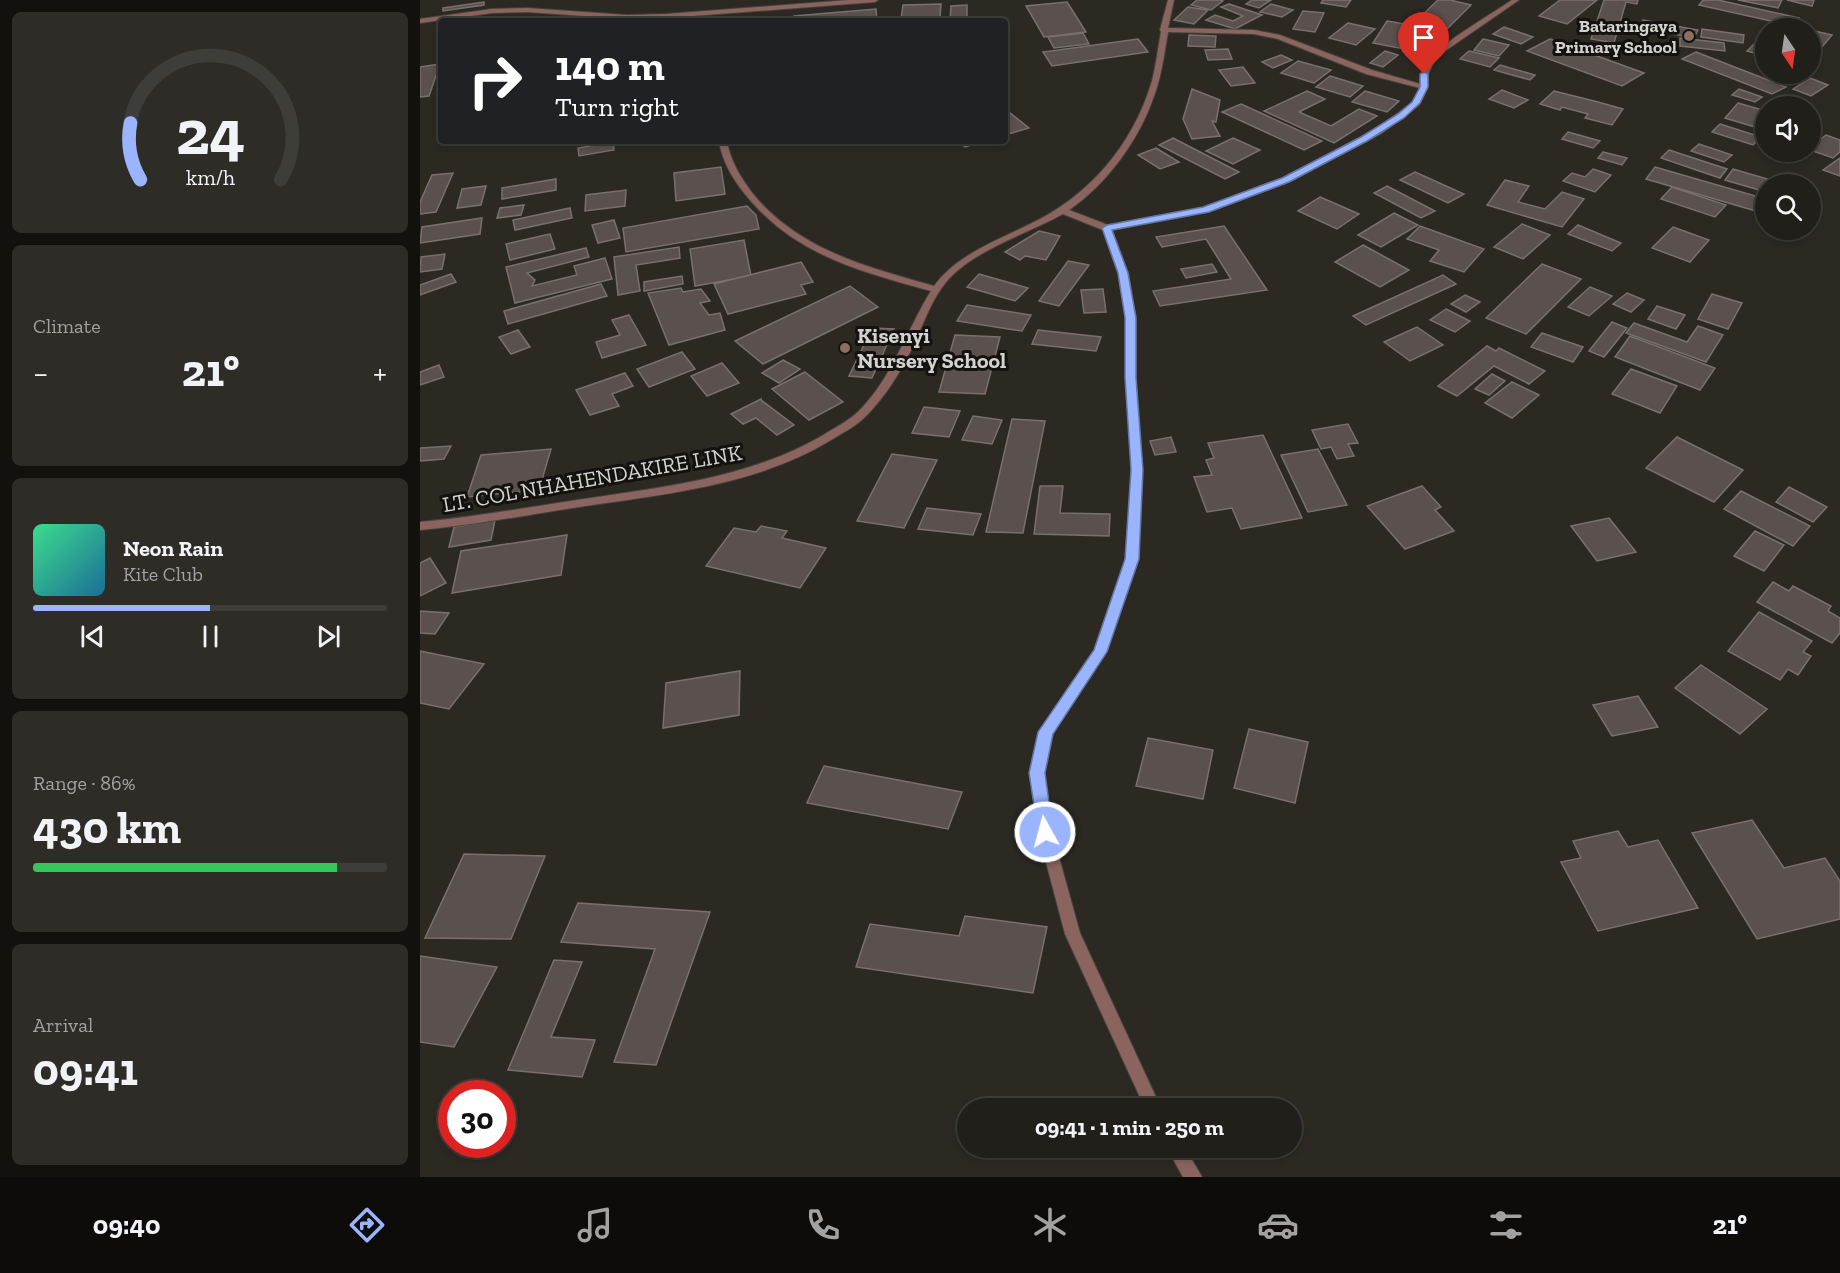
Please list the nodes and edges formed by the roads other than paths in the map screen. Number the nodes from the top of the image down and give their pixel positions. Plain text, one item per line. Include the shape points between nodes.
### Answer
1 (875, 0) edge
2 (1171, 0) edge
3 (1516, 0) edge
4 (438, 18) edge
5 (442, 18) edge
6 (420, 21) edge
7 (1163, 30) junction
8 (1424, 87) junction
9 (724, 144) edge
10 (1063, 211) junction
11 (1107, 228) junction
12 (936, 290) junction
13 (420, 526) edge
14 (1148, 1098) edge
15 (1182, 1158) edge
16 (1193, 1177) edge

1 - 5 street via 666,16 527,10
2 - 7 street, LT. COL NHAHENDAKIRE LINK
3 - 8 street via 1431,61 1424,74
4 - 6 street
7 - 8 street via 1254,32 1280,37 1369,72
7 - 10 street, LT. COL NHAHENDAKIRE LINK via 1155,82 1137,124 1114,162 1086,194
8 - 11 street via 1416,103 1379,131 1286,180 1205,210
9 - 12 street via 731,168 756,205 809,247 838,261
10 - 11 street
10 - 12 street, LT. COL NHAHENDAKIRE LINK via 981,253 952,272
11 - 14 street via 1123,273 1131,318 1137,470 1132,559 1100,652 1046,732 1037,773 1045,832 1073,934
12 - 13 street, LT. COL NHAHENDAKIRE LINK via 889,382 861,415 815,446 767,467 722,479
15 - 16 street

